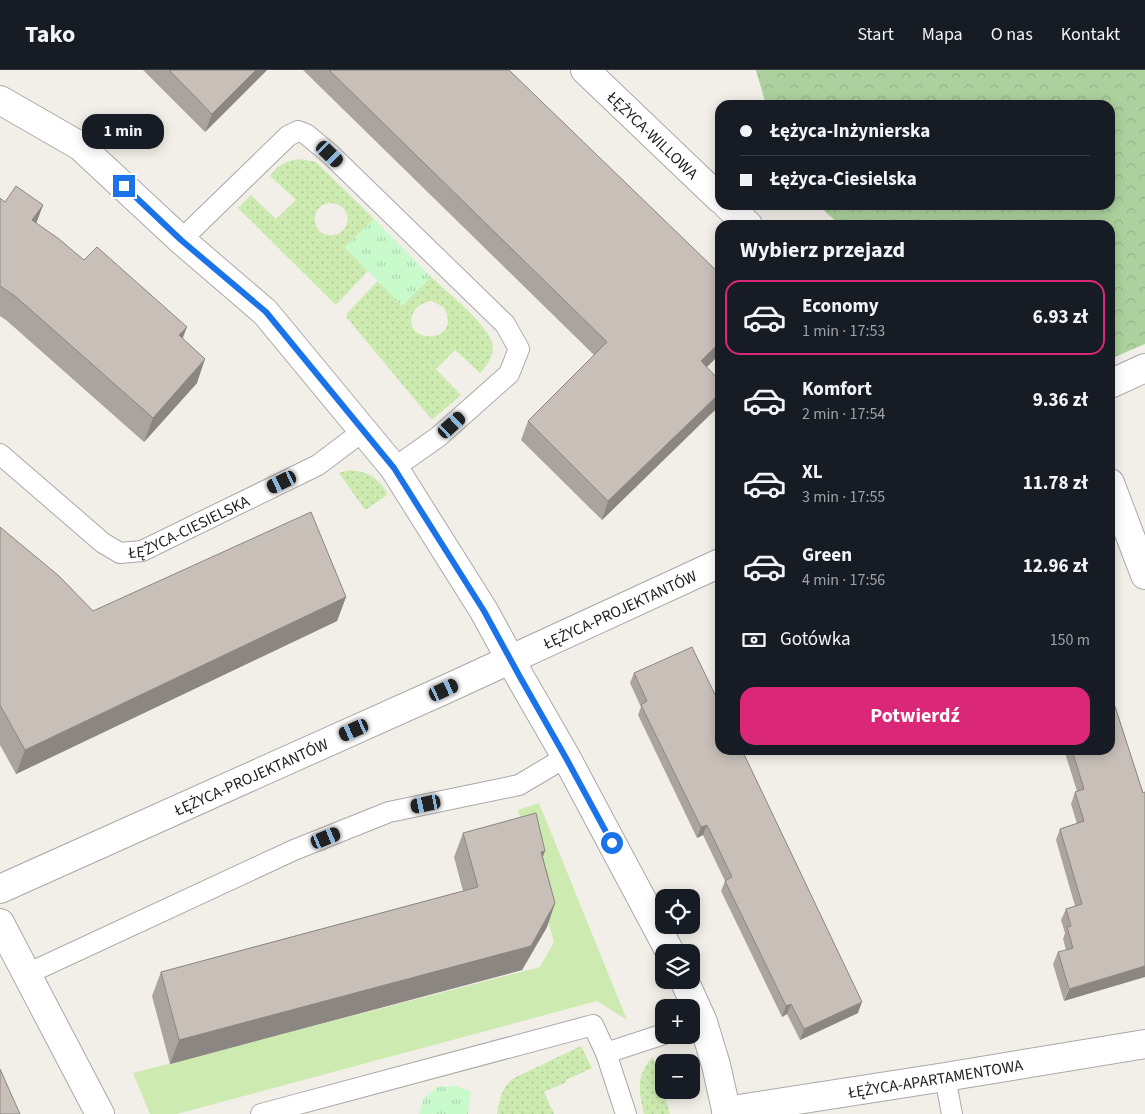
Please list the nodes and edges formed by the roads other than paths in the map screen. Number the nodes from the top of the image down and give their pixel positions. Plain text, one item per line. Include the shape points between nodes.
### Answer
1 (586, 70) edge
2 (0, 100) edge
3 (715, 194) edge
4 (732, 210) edge
5 (743, 220) edge
6 (181, 240) junction
7 (1145, 368) edge
8 (1115, 382) edge
9 (363, 431) junction
10 (0, 454) edge
11 (394, 468) junction
12 (1115, 496) edge
13 (715, 566) edge
14 (1145, 575) edge
15 (510, 660) junction
16 (566, 758) junction
17 (0, 889) edge
18 (0, 923) edge
19 (666, 944) edge
20 (27, 974) junction
21 (700, 1030) edge
22 (655, 1037) edge
23 (1145, 1044) edge
24 (606, 1053) junction
25 (945, 1077) junction
26 (726, 1113) edge
27 (100, 1114) edge
28 (262, 1114) edge
29 (626, 1114) edge
30 (952, 1114) edge

1 - 3 street, ŁĘŻYCA-WILLOWA
2 - 6 street via 80,146
4 - 5 street
6 - 9 street via 266,312
6 - 11 lane via 288,136 298,131 330,154 505,324 519,349 509,374 438,437
7 - 8 street
9 - 10 lane, ŁĘŻYCA-CIESIELSKA via 318,465 142,551 120,553 102,543
9 - 11 street
11 - 15 street via 484,611
12 - 14 street
13 - 15 street, ŁĘŻYCA-PROJEKTANTÓW
15 - 16 street
15 - 17 street, ŁĘŻYCA-PROJEKTANTÓW
16 - 19 street
16 - 20 lane via 518,785 389,812 274,859
18 - 20 street
20 - 27 street
21 - 26 street via 716,1065
22 - 24 lane
23 - 25 street, ŁĘŻYCA-APARTAMENTOWA
24 - 28 lane via 593,1025
24 - 29 lane
25 - 26 street, ŁĘŻYCA-APARTAMENTOWA
25 - 30 lane

